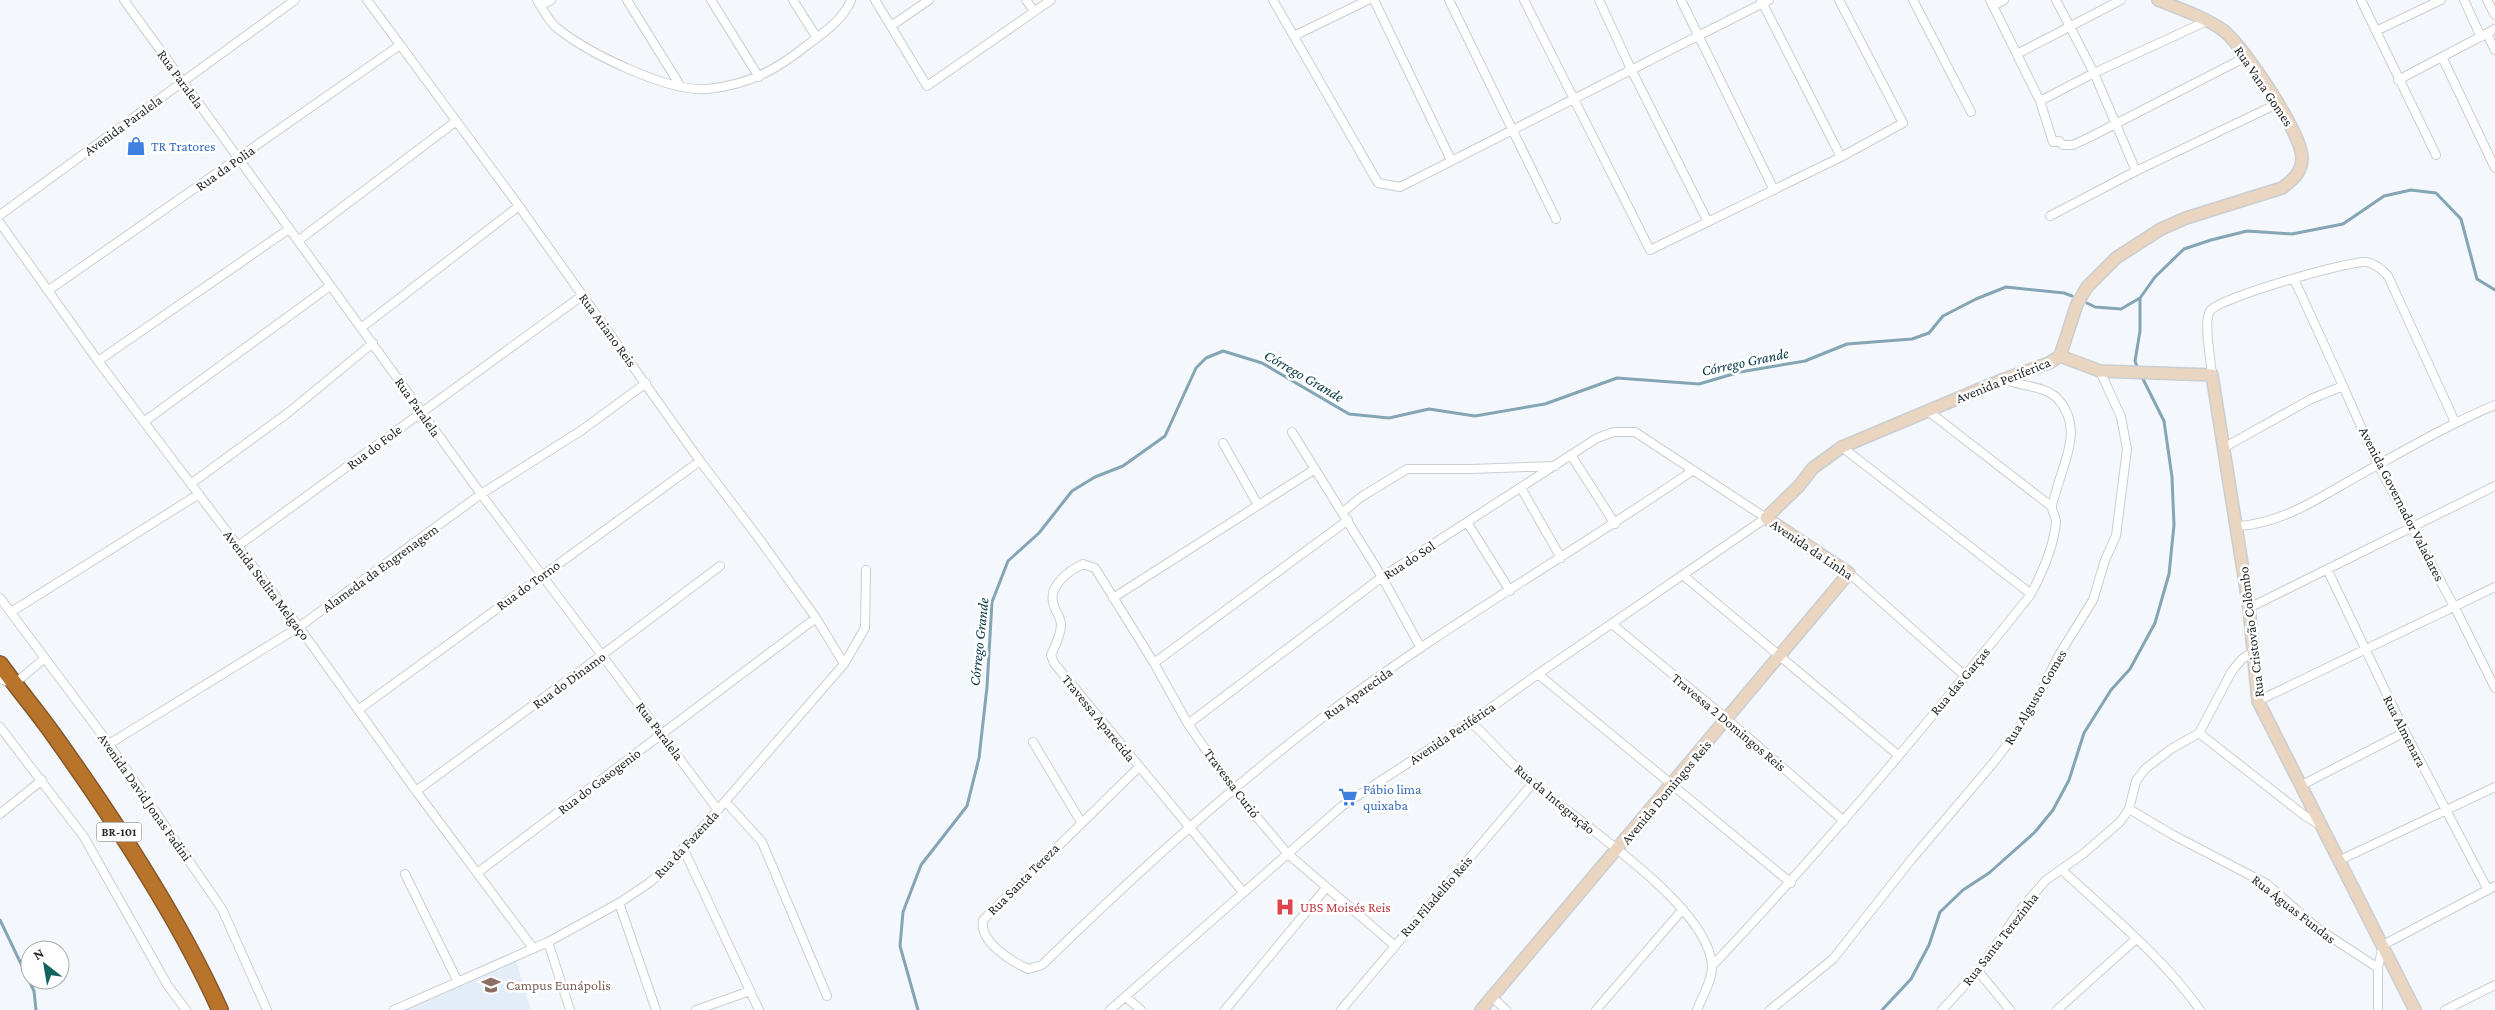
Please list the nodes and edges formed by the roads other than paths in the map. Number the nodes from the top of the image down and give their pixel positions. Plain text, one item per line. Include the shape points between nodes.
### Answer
1 (124, 0) edge
2 (295, 0) edge
3 (367, 0) edge
4 (551, 0) edge
5 (627, 0) edge
6 (711, 0) edge
7 (792, 0) edge
8 (851, 0) edge
9 (875, 0) edge
10 (929, 0) edge
11 (1026, 0) edge
12 (1051, 0) edge
13 (1273, 0) edge
14 (1368, 0) edge
15 (1374, 0) edge
16 (1449, 0) edge
17 (1524, 0) edge
18 (1599, 0) edge
19 (1681, 0) edge
20 (1839, 0) edge
21 (1912, 0) edge
22 (2004, 0) edge
23 (2056, 0) edge
24 (2121, 0) edge
25 (2158, 0) edge
26 (2361, 0) edge
27 (2441, 0) edge
28 (2464, 0) edge
29 (2487, 0) edge
30 (1764, 1) edge
31 (539, 3) edge
32 (1991, 3) edge
33 (1034, 11) junction
34 (2495, 15) edge
35 (2208, 21) junction
36 (891, 26) junction
37 (2069, 27) junction
38 (2495, 29) edge
39 (2376, 31) junction
40 (1698, 35) junction
41 (2484, 35) junction
42 (1294, 36) junction
43 (817, 38) junction
44 (400, 45) junction
45 (2495, 50) edge
46 (2017, 54) junction
47 (2246, 57) junction
48 (2442, 57) junction
49 (1631, 69) junction
50 (2094, 73) junction
51 (760, 77) junction
52 (2398, 80) junction
53 (182, 81) junction
54 (681, 87) junction
55 (1572, 98) junction
56 (2040, 101) junction
57 (2278, 104) junction
58 (1971, 112) dead end
59 (455, 122) junction
60 (2116, 123) junction
61 (1513, 129) junction
62 (2436, 155) dead end
63 (1841, 157) junction
64 (239, 159) junction
65 (1451, 160) junction
66 (2495, 168) edge
67 (2136, 171) junction
68 (1774, 190) junction
69 (2263, 195) joint
70 (519, 206) junction
71 (0, 215) edge
72 (2050, 216) dead end
73 (1556, 219) dead end
74 (1708, 222) junction
75 (0, 223) edge
76 (290, 229) junction
77 (298, 240) junction
78 (2294, 279) junction
79 (330, 286) junction
80 (50, 290) junction
81 (583, 295) junction
82 (361, 328) junction
83 (373, 343) junction
84 (2060, 356) junction
85 (98, 361) junction
86 (2100, 371) junction
87 (2212, 375) junction
88 (2004, 379) junction
89 (646, 383) junction
90 (2343, 386) junction
91 (2495, 405) edge
92 (421, 411) junction
93 (1928, 411) junction
94 (145, 421) junction
95 (2455, 422) junction
96 (1292, 432) dead end
97 (1646, 438) joint
98 (1223, 443) dead end
99 (1842, 447) junction
100 (2225, 447) junction
101 (1571, 455) junction
102 (700, 461) junction
103 (2378, 465) junction
104 (1555, 466) junction
105 (1315, 468) junction
106 (1692, 471) junction
107 (192, 483) junction
108 (2495, 486) edge
109 (1521, 488) junction
110 (200, 494) junction
111 (481, 494) junction
112 (1258, 505) junction
113 (2052, 507) junction
114 (1343, 512) junction
115 (1766, 518) junction
116 (1348, 520) junction
117 (1467, 522) junction
118 (1615, 524) junction
119 (2238, 526) junction
120 (2412, 528) junction
121 (238, 546) junction
122 (1562, 558) junction
123 (720, 566) dead end
124 (2327, 569) junction
125 (866, 570) dead end
126 (1849, 573) junction
127 (541, 575) junction
128 (1684, 576) junction
129 (1382, 577) junction
130 (2495, 587) edge
131 (1108, 590) joint
132 (1510, 590) junction
133 (2031, 594) junction
134 (0, 598) edge
135 (1113, 598) junction
136 (2249, 608) junction
137 (2455, 608) junction
138 (11, 612) junction
139 (816, 618) junction
140 (1612, 624) junction
141 (299, 627) junction
142 (1421, 648) junction
143 (2364, 651) junction
144 (2253, 652) junction
145 (602, 655) junction
146 (1780, 656) junction
147 (45, 658) junction
148 (1154, 663) junction
149 (0, 664) edge
150 (844, 664) junction
151 (1538, 674) junction
152 (1965, 676) junction
153 (7, 682) edge
154 (2495, 688) edge
155 (2258, 701) junction
156 (358, 710) junction
157 (1727, 719) junction
158 (1471, 722) junction
159 (1188, 724) junction
160 (0, 727) edge
161 (2405, 732) junction
162 (662, 733) junction
163 (2199, 733) junction
164 (1033, 742) dead end
165 (109, 744) junction
166 (1898, 755) junction
167 (1139, 768) junction
168 (42, 780) junction
169 (1533, 783) junction
170 (1671, 786) junction
171 (2300, 786) junction
172 (2495, 787) edge
173 (1233, 789) junction
174 (416, 791) junction
175 (726, 802) junction
176 (2129, 809) junction
177 (718, 810) junction
178 (2445, 810) junction
179 (0, 814) edge
180 (1844, 821) junction
181 (1082, 822) junction
182 (2320, 825) junction
183 (1188, 827) junction
184 (683, 848) junction
185 (1617, 850) junction
186 (1288, 854) junction
187 (2338, 861) junction
188 (2062, 870) junction
189 (477, 873) junction
190 (405, 874) dead end
191 (1790, 884) junction
192 (1326, 888) junction
193 (2491, 888) edge
194 (1243, 892) junction
195 (619, 903) junction
196 (1683, 909) junction
197 (2136, 940) junction
198 (548, 942) junction
199 (1394, 945) junction
200 (2383, 945) junction
201 (533, 948) junction
202 (1054, 953) joint
203 (1712, 966) junction
204 (2378, 968) junction
205 (1978, 971) junction
206 (458, 982) junction
207 (2495, 984) edge
208 (750, 992) junction
209 (827, 996) dead end
210 (1126, 997) junction
211 (1492, 997) junction
212 (186, 1010) edge
213 (220, 1010) edge
214 (267, 1010) edge
215 (394, 1010) edge
216 (570, 1010) edge
217 (656, 1010) edge
218 (696, 1010) edge
219 (759, 1010) edge
220 (1110, 1010) edge
221 (1142, 1010) edge
222 (1225, 1010) edge
223 (1341, 1010) edge
224 (1481, 1010) edge
225 (1506, 1010) edge
226 (1596, 1010) edge
227 (1697, 1010) edge
228 (1770, 1010) edge
229 (1942, 1010) edge
230 (2010, 1010) edge
231 (2057, 1010) edge
232 (2200, 1010) edge
233 (2378, 1010) edge
234 (2415, 1010) edge
235 (2445, 1010) edge

1 - 53 street, Rua Paralela
2 - 53 street, Avenida Paralela
3 - 44 street, Rua Ariano Reis
4 - 31 street
5 - 54 street
6 - 51 street
7 - 43 street
8 - 43 street via 835,22
9 - 36 street
10 - 36 street
11 - 33 street
12 - 33 street
13 - 42 street
14 - 42 street
15 - 65 street
16 - 61 street
17 - 55 street
18 - 49 street
19 - 40 street
20 - 63 street via 1903,123
21 - 58 street
22 - 32 street
23 - 37 street
24 - 37 street
25 - 35 street, Rua Vana Gomes
26 - 39 street
27 - 39 street
28 - 41 street
29 - 34 street
30 - 40 street
30 - 63 street
31 - 54 street via 556,27 610,61
32 - 46 street
33 - 36 street via 927,86
35 - 47 street, Rua Vana Gomes via 2238,45
35 - 50 street
37 - 46 street
37 - 50 street
38 - 41 street
39 - 52 street
40 - 49 street
40 - 68 street
41 - 45 street
41 - 48 street
42 - 65 street via 1378,183 1400,187
43 - 51 street
44 - 59 street, Rua Ariano Reis
44 - 64 street, Rua da Polia
46 - 56 street
47 - 57 street, Rua Vana Gomes
47 - 60 street
48 - 52 street
48 - 66 street
49 - 55 street
49 - 74 street
50 - 56 street
50 - 60 street
51 - 54 street via 705,89
52 - 62 street
53 - 64 street, Rua Paralela
53 - 71 street, Avenida Paralela
55 - 61 street
55 - 74 street via 1650,250
56 - 60 street via 2053,142 2059,141 2063,145 2073,145
57 - 67 street
57 - 69 street, Rua Vana Gomes via 2299,142 2302,157 2294,180
59 - 70 street, Rua Ariano Reis
59 - 77 street
60 - 67 street
61 - 65 street
61 - 73 street
63 - 68 street
64 - 76 street, Rua Paralela
64 - 80 street, Rua da Polia
67 - 72 street
68 - 74 street
69 - 84 street, Avenida Periferica via 2186,218 2161,229 2116,258 2087,286 2077,304
70 - 81 street, Rua Ariano Reis
70 - 82 street
75 - 80 street, Avenida Stelita Melgaço
76 - 77 street, Rua Paralela
76 - 85 street
77 - 79 street, Rua Paralela
78 - 87 street via 2240,295 2213,307 2207,317
78 - 90 street, Avenida Governador Valadares
78 - 95 street via 2335,267 2369,262 2384,271
79 - 82 street, Rua Paralela
79 - 94 street
80 - 85 street, Avenida Stelita Melgaço
81 - 89 street, Rua Ariano Reis
81 - 92 street, Rua do Fole
82 - 83 street, Rua Paralela
83 - 92 street, Rua Paralela
83 - 107 street via 296,406
84 - 86 street
84 - 88 street, Avenida Periferica via 2050,363
85 - 94 street, Avenida Stelita Melgaço
86 - 87 street
86 - 228 street, Rua Algusto Gomes via 2122,417 2127,449 2116,536 2093,600 2058,655 2040,694 1994,762 1833,959
87 - 100 street, Rua Cristovão Colômbo
88 - 93 street, Avenida Periferica
88 - 113 street, Rua das Garças via 2015,385 2047,391 2057,399 2072,422 2072,438
89 - 102 street, Rua Ariano Reis
89 - 111 street, Alameda da Engrenagem via 598,420
90 - 100 street via 2311,399
90 - 103 street, Avenida Governador Valadares
91 - 95 street
92 - 111 street, Rua Paralela
92 - 121 street, Rua do Fole
93 - 99 street, Avenida Periferica
93 - 113 street
94 - 107 street, Avenida Stelita Melgaço
95 - 103 street
96 - 105 street
97 - 101 street, Rua do Sol via 1635,432 1614,432 1596,438
97 - 106 street, Avenida da Linha
98 - 112 street
99 - 115 street, Avenida Periferica via 1813,468
99 - 133 street
100 - 119 street, Rua Cristovão Colômbo
101 - 104 street, Rua do Sol
101 - 118 street
102 - 127 street, Rua do Torno
102 - 139 street, Rua Ariano Reis
103 - 119 street via 2280,517 2259,525
103 - 120 street, Avenida Governador Valadares
104 - 109 street, Rua do Sol
104 - 114 street via 1407,469
105 - 112 street
105 - 114 street
106 - 115 street, Avenida da Linha
106 - 118 street, Rua Aparecida
107 - 110 street, Avenida Stelita Melgaço
108 - 120 street
109 - 117 street, Rua do Sol
109 - 122 street
110 - 121 street, Avenida Stelita Melgaço
110 - 138 street
111 - 127 street, Rua Paralela
111 - 141 street, Alameda da Engrenagem
112 - 135 street
113 - 133 street, Rua das Garças via 2056,520 2050,546
114 - 116 street
115 - 126 street, Avenida da Linha
115 - 128 street, Avenida Periférica
116 - 129 street
116 - 148 street
117 - 129 street, Rua do Sol
117 - 132 street
118 - 122 street, Rua Aparecida
119 - 136 street, Rua Cristovão Colômbo
120 - 124 street
120 - 137 street, Avenida Governador Valadares
121 - 141 street, Avenida Stelita Melgaço
122 - 132 street, Rua Aparecida
123 - 145 street, Rua do Dinamo
124 - 136 street
124 - 143 street, Rua Almenara
125 - 150 street, Rua da Fazenda via 865,628
126 - 146 street, Avenida Domingos Reis
126 - 152 street, Avenida da Linha
127 - 145 street, Rua Paralela
127 - 156 street, Rua do Torno
128 - 140 street, Avenida Periférica
128 - 146 street
129 - 142 street
129 - 159 street, Rua do Sol
130 - 137 street
131 - 135 street, Travessa Curió
131 - 167 street, Travessa Aparecida via 1096,568 1083,564 1058,582 1052,601 1061,624 1051,655 1054,663
132 - 142 street, Rua Aparecida
133 - 152 street, Rua das Garças
134 - 138 street, Avenida David Jonas Fadini
135 - 148 street, Travessa Curió
136 - 144 street, Rua Cristovão Colômbo
137 - 143 street
137 - 154 street, Avenida Governador Valadares
138 - 147 street, Avenida David Jonas Fadini
139 - 150 street, Rua Ariano Reis
139 - 162 street, Rua do Gasogenio
140 - 151 street, Avenida Periférica
140 - 157 street, Travessa 2 Domingos Reis
141 - 156 street, Avenida Stelita Melgaço
141 - 165 street, Alameda da Engrenagem
142 - 173 street, Rua Aparecida via 1313,724
143 - 155 street
143 - 161 street, Rua Almenara
144 - 155 street, Rua Cristovão Colômbo
144 - 163 street via 2232,671
145 - 162 street, Rua Paralela
145 - 174 street, Rua do Dinamo
146 - 157 street, Avenida Domingos Reis
146 - 166 street
147 - 153 street
147 - 165 street, Avenida David Jonas Fadini
148 - 159 street, Travessa Curió
149 - 153 highway, BR-101
150 - 175 street, Rua da Fazenda
151 - 158 street, Avenida Periférica
151 - 170 street
152 - 166 street, Rua das Garças
153 - 213 highway, BR-101 via 52,733 111,819 181,932
155 - 171 street, Rua Cristovão Colômbo
156 - 174 street, Avenida Stelita Melgaço
157 - 170 street, Avenida Domingos Reis
157 - 180 street, Travessa 2 Domingos Reis
158 - 169 street, Rua da Integração
158 - 186 street, Avenida Periférica via 1342,806
159 - 173 street, Travessa Curió
160 - 168 street
161 - 171 street
161 - 178 street, Rua Almenara
162 - 177 street, Rua Paralela
162 - 189 street, Rua do Gasogenio
163 - 176 street, Rua Santa Terezinha via 2145,769 2136,781
163 - 182 street
164 - 181 street
165 - 214 street, Avenida David Jonas Fadini via 222,909
166 - 180 street, Rua das Garças
167 - 181 street, Rua Santa Tereza
167 - 183 street, Travessa Aparecida
168 - 179 street
168 - 212 street via 84,838 168,986
169 - 185 street, Rua da Integração
169 - 199 street, Rua Filadelfio Reis
170 - 185 street, Avenida Domingos Reis
170 - 191 street
171 - 182 street, Rua Cristovão Colômbo
172 - 178 street
173 - 183 street, Rua Aparecida
173 - 186 street, Travessa Curió
174 - 189 street, Avenida Stelita Melgaço
175 - 177 street, Rua da Fazenda
175 - 209 street via 762,842
176 - 188 street, Rua Santa Terezinha via 2113,829
176 - 204 street, Rua Águas Fundas via 2267,884 2317,928
177 - 184 street, Rua da Fazenda
178 - 187 street
178 - 193 street, Rua Almenara
180 - 191 street, Rua das Garças
181 - 202 street, Rua Santa Tereza via 983,920 981,928 1012,961 1028,969 1042,965
182 - 187 street, Rua Cristovão Colômbo
183 - 194 street, Travessa Aparecida
183 - 202 street, Rua Aparecida
184 - 195 street, Rua da Fazenda via 670,865
184 - 208 street
185 - 196 street, Rua da Integração
185 - 211 street, Avenida Domingos Reis
186 - 192 street, Travessa Curió
186 - 194 street, Avenida Periférica
187 - 200 street, Rua Cristovão Colômbo
188 - 197 street
188 - 205 street, Rua Santa Terezinha via 2046,880 2020,910
189 - 201 street, Avenida Stelita Melgaço
190 - 206 street
191 - 203 street, Rua das Garças
192 - 199 street, Travessa Curió
192 - 222 street
193 - 200 street
194 - 210 street, Avenida Periférica
195 - 198 street, Rua da Fazenda
195 - 217 street
196 - 203 street, Rua da Integração via 1706,946
196 - 226 street
197 - 231 street
197 - 232 street
198 - 201 street, Rua da Fazenda
198 - 216 street
199 - 223 street, Rua Filadelfio Reis
200 - 204 street
200 - 234 street, Rua Cristovão Colômbo
201 - 206 street, Rua da Fazenda
203 - 227 street
204 - 233 street
205 - 229 street, Rua Santa Terezinha
205 - 230 street
206 - 215 street, Rua da Fazenda
207 - 235 street
208 - 218 street
208 - 219 street
210 - 220 street, Avenida Periférica
210 - 221 street
211 - 224 street, Avenida Domingos Reis
211 - 225 street

